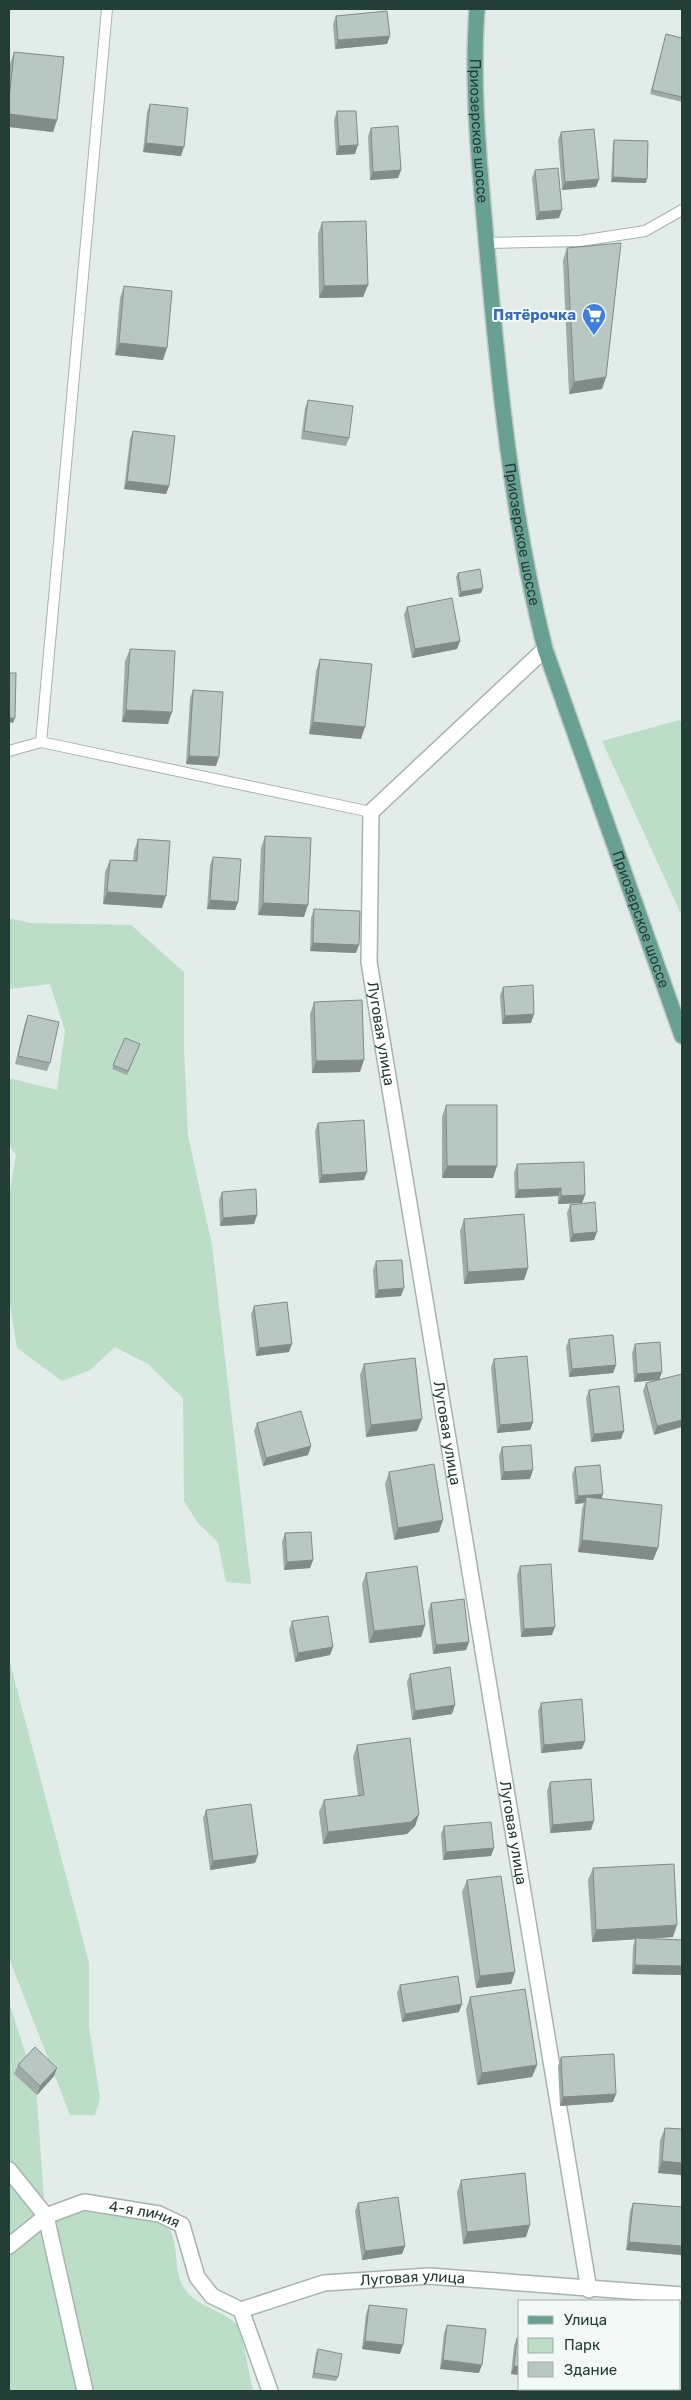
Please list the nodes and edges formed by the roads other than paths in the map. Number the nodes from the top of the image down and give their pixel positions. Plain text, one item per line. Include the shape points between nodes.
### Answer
1 (107, 9) edge
2 (477, 9) edge
3 (682, 210) edge
4 (486, 243) junction
5 (546, 649) junction
6 (41, 742) junction
7 (9, 750) edge
8 (370, 812) junction
9 (682, 1036) edge
10 (9, 2170) edge
11 (46, 2216) junction
12 (9, 2246) edge
13 (590, 2290) junction
14 (682, 2295) edge
15 (241, 2310) junction
16 (85, 2391) edge
17 (270, 2391) edge

1 - 6 lane
2 - 4 main road, Приозерское шоссе via 474,45
3 - 4 lane via 645,231 580,241
4 - 5 main road, Приозерское шоссе via 504,433 530,587
5 - 8 street
5 - 9 main road, Приозерское шоссе
6 - 7 lane
6 - 8 lane
8 - 13 street, Луговая улица via 369,962
10 - 11 street
11 - 12 street, 4-я линия
11 - 15 street, 4-я линия via 84,2202 159,2214 182,2225 197,2277 212,2296
11 - 16 street
13 - 14 street, Луговая улица
13 - 15 street, Луговая улица via 429,2276 324,2283
15 - 17 street

